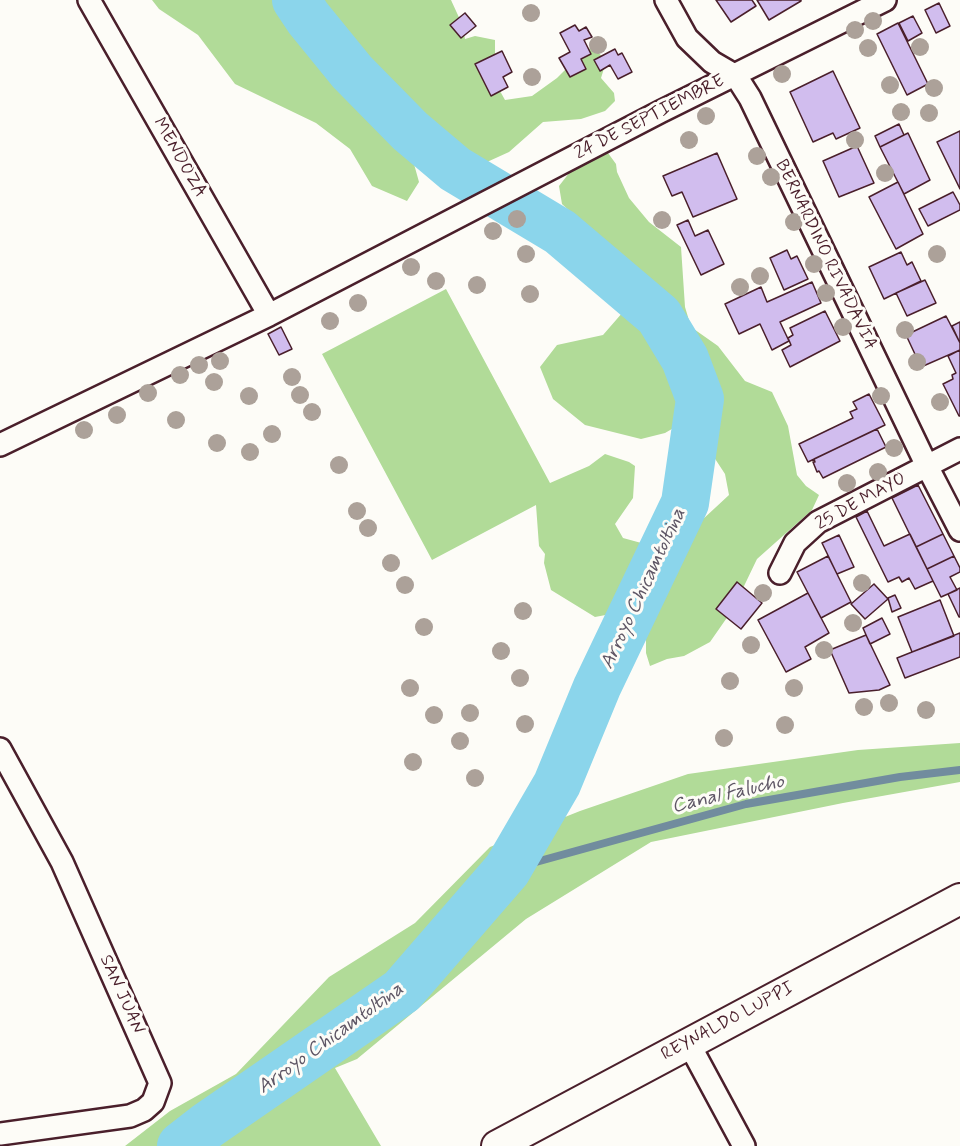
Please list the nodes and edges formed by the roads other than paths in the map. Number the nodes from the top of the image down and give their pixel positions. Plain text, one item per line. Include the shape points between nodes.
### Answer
1 (89, 0) edge
2 (666, 0) edge
3 (885, 0) edge
4 (736, 75) junction
5 (269, 315) junction
6 (0, 445) edge
7 (960, 449) edge
8 (927, 466) junction
9 (960, 530) edge
10 (780, 573) dead end
11 (0, 749) edge
12 (960, 899) edge
13 (688, 1042) junction
14 (0, 1134) edge
15 (497, 1146) edge
16 (744, 1146) edge

1 - 5 street, MENDOZA
2 - 4 street, BERNARDINO RIVADAVIA via 687,38 712,62
3 - 4 street, 24 DE SEPTIEMBRE
4 - 5 street, 24 DE SEPTIEMBRE
4 - 8 street, BERNARDINO RIVADAVIA
5 - 6 street, 24 DE SEPTIEMBRE
7 - 8 street, 25 DE MAYO
8 - 9 street, BERNARDINO RIVADAVIA
8 - 10 street, 25 DE MAYO via 818,522 795,543
11 - 14 street, SAN JUAN via 62,862 160,1083 153,1102 130,1116
12 - 13 street, REYNALDO LUPPI
13 - 15 street, REYNALDO LUPPI
13 - 16 street

